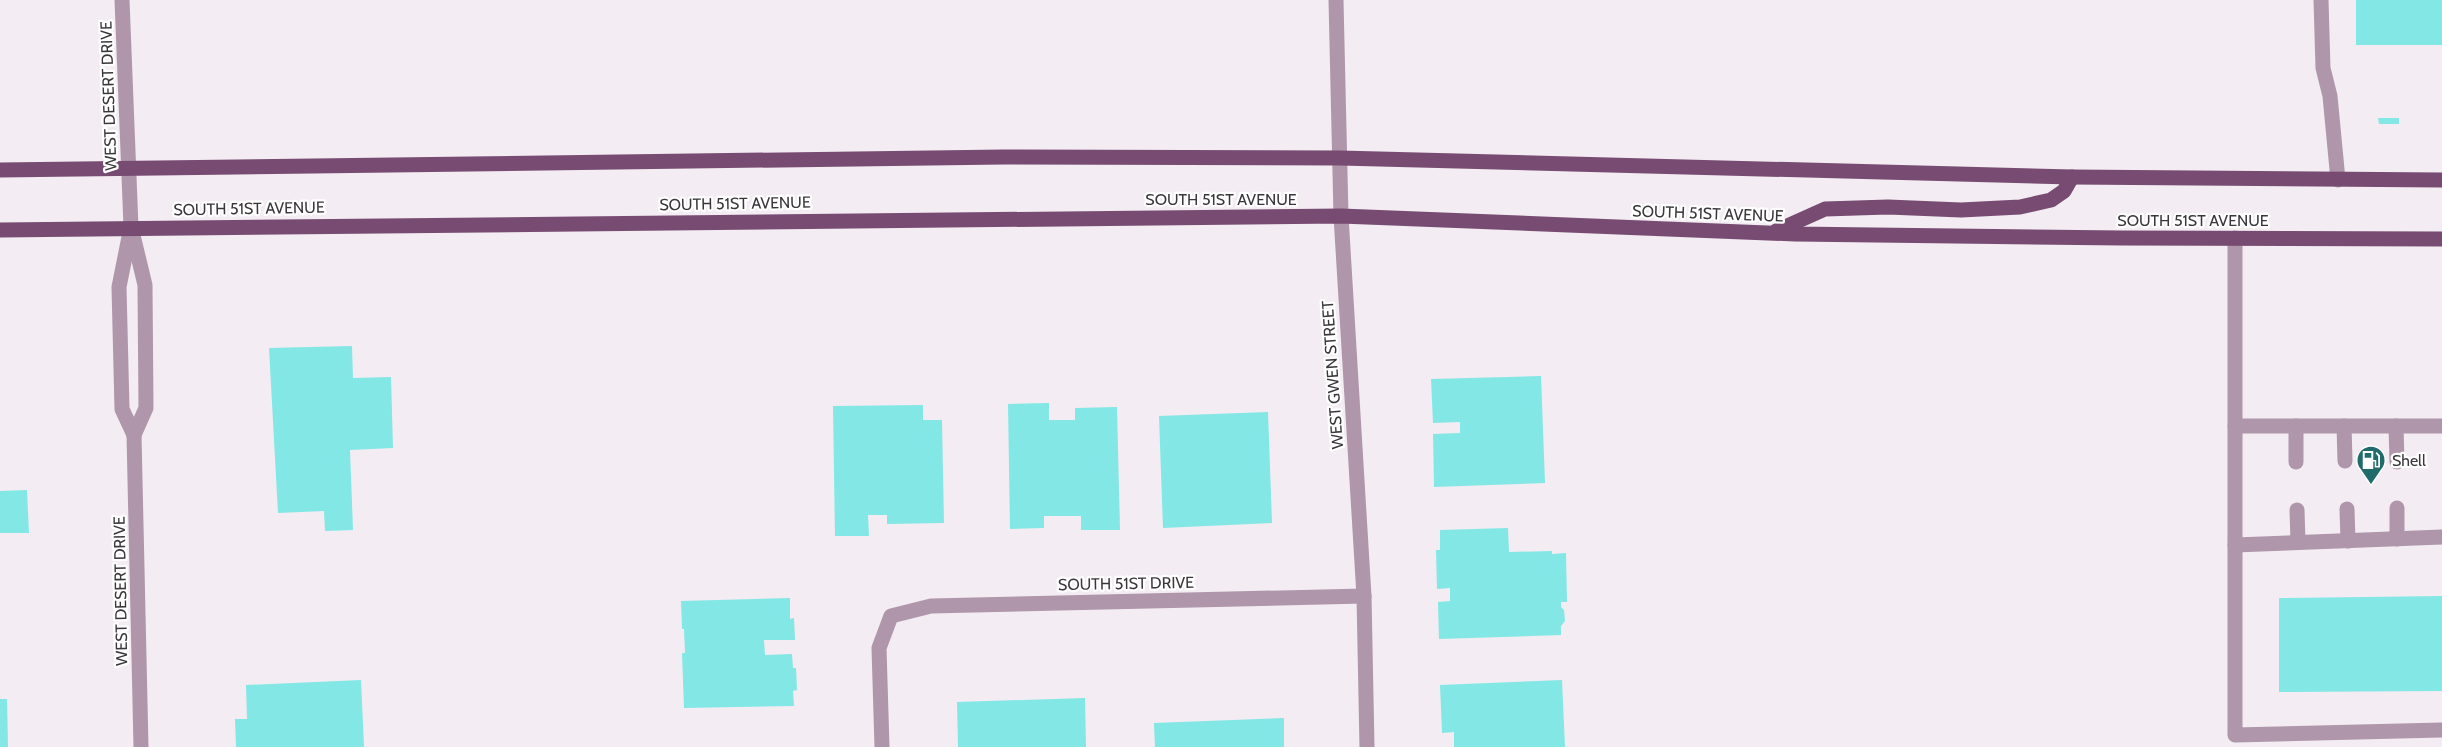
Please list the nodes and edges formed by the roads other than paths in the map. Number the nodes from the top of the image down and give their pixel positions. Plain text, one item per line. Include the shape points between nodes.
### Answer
1 (122, 0) edge
2 (1336, 0) edge
3 (2321, 0) edge
4 (1340, 158) junction
5 (129, 168) junction
6 (0, 170) edge
7 (2072, 177) junction
8 (2338, 180) junction
9 (2442, 180) edge
10 (1341, 216) junction
11 (132, 227) junction
12 (0, 230) edge
13 (1771, 233) junction
14 (2235, 238) junction
15 (2442, 239) edge
16 (120, 356) junction
17 (146, 356) junction
18 (2235, 426) junction
19 (2296, 426) junction
20 (2344, 426) junction
21 (2396, 426) junction
22 (2442, 426) edge
23 (134, 435) junction
24 (2345, 461) dead end
25 (2296, 462) dead end
26 (2397, 462) dead end
27 (2397, 508) dead end
28 (2347, 509) dead end
29 (2297, 510) dead end
30 (2442, 537) edge
31 (2397, 539) junction
32 (2348, 541) junction
33 (2298, 542) junction
34 (2235, 544) junction
35 (1364, 596) junction
36 (2442, 730) edge
37 (141, 747) edge
38 (882, 747) edge
39 (1367, 747) edge

1 - 5 street, WEST DESERT DRIVE
2 - 4 street, WEST GWEN STREET
3 - 8 street via 2323,68 2330,96
4 - 5 main road via 1004,157
4 - 7 main road
4 - 10 street, WEST GWEN STREET
5 - 6 main road
5 - 11 street, WEST DESERT DRIVE
7 - 8 main road
7 - 13 main road via 2064,191 2051,200 2020,207 1825,209
8 - 9 main road
10 - 11 main road, SOUTH 51ST AVENUE
10 - 13 main road, SOUTH 51ST AVENUE
10 - 35 street, WEST GWEN STREET
11 - 12 main road, SOUTH 51ST AVENUE
11 - 16 street, WEST DESERT DRIVE via 119,287
11 - 17 street, WEST DESERT DRIVE via 145,285
13 - 14 main road, SOUTH 51ST AVENUE
14 - 15 main road, SOUTH 51ST AVENUE
14 - 18 street
16 - 17 street
16 - 23 street, WEST DESERT DRIVE via 122,409
17 - 23 street, WEST DESERT DRIVE via 146,408
18 - 19 street
18 - 34 street
19 - 20 street
19 - 25 street
20 - 21 street
20 - 24 street
21 - 22 street
21 - 26 street
23 - 37 street, WEST DESERT DRIVE
27 - 31 street
28 - 32 street
29 - 33 street
30 - 31 street
31 - 32 street
32 - 33 street
33 - 34 street
34 - 36 street via 2235,735
35 - 38 street, SOUTH 51ST DRIVE via 931,606 891,616 879,648
35 - 39 street, WEST GWEN STREET

